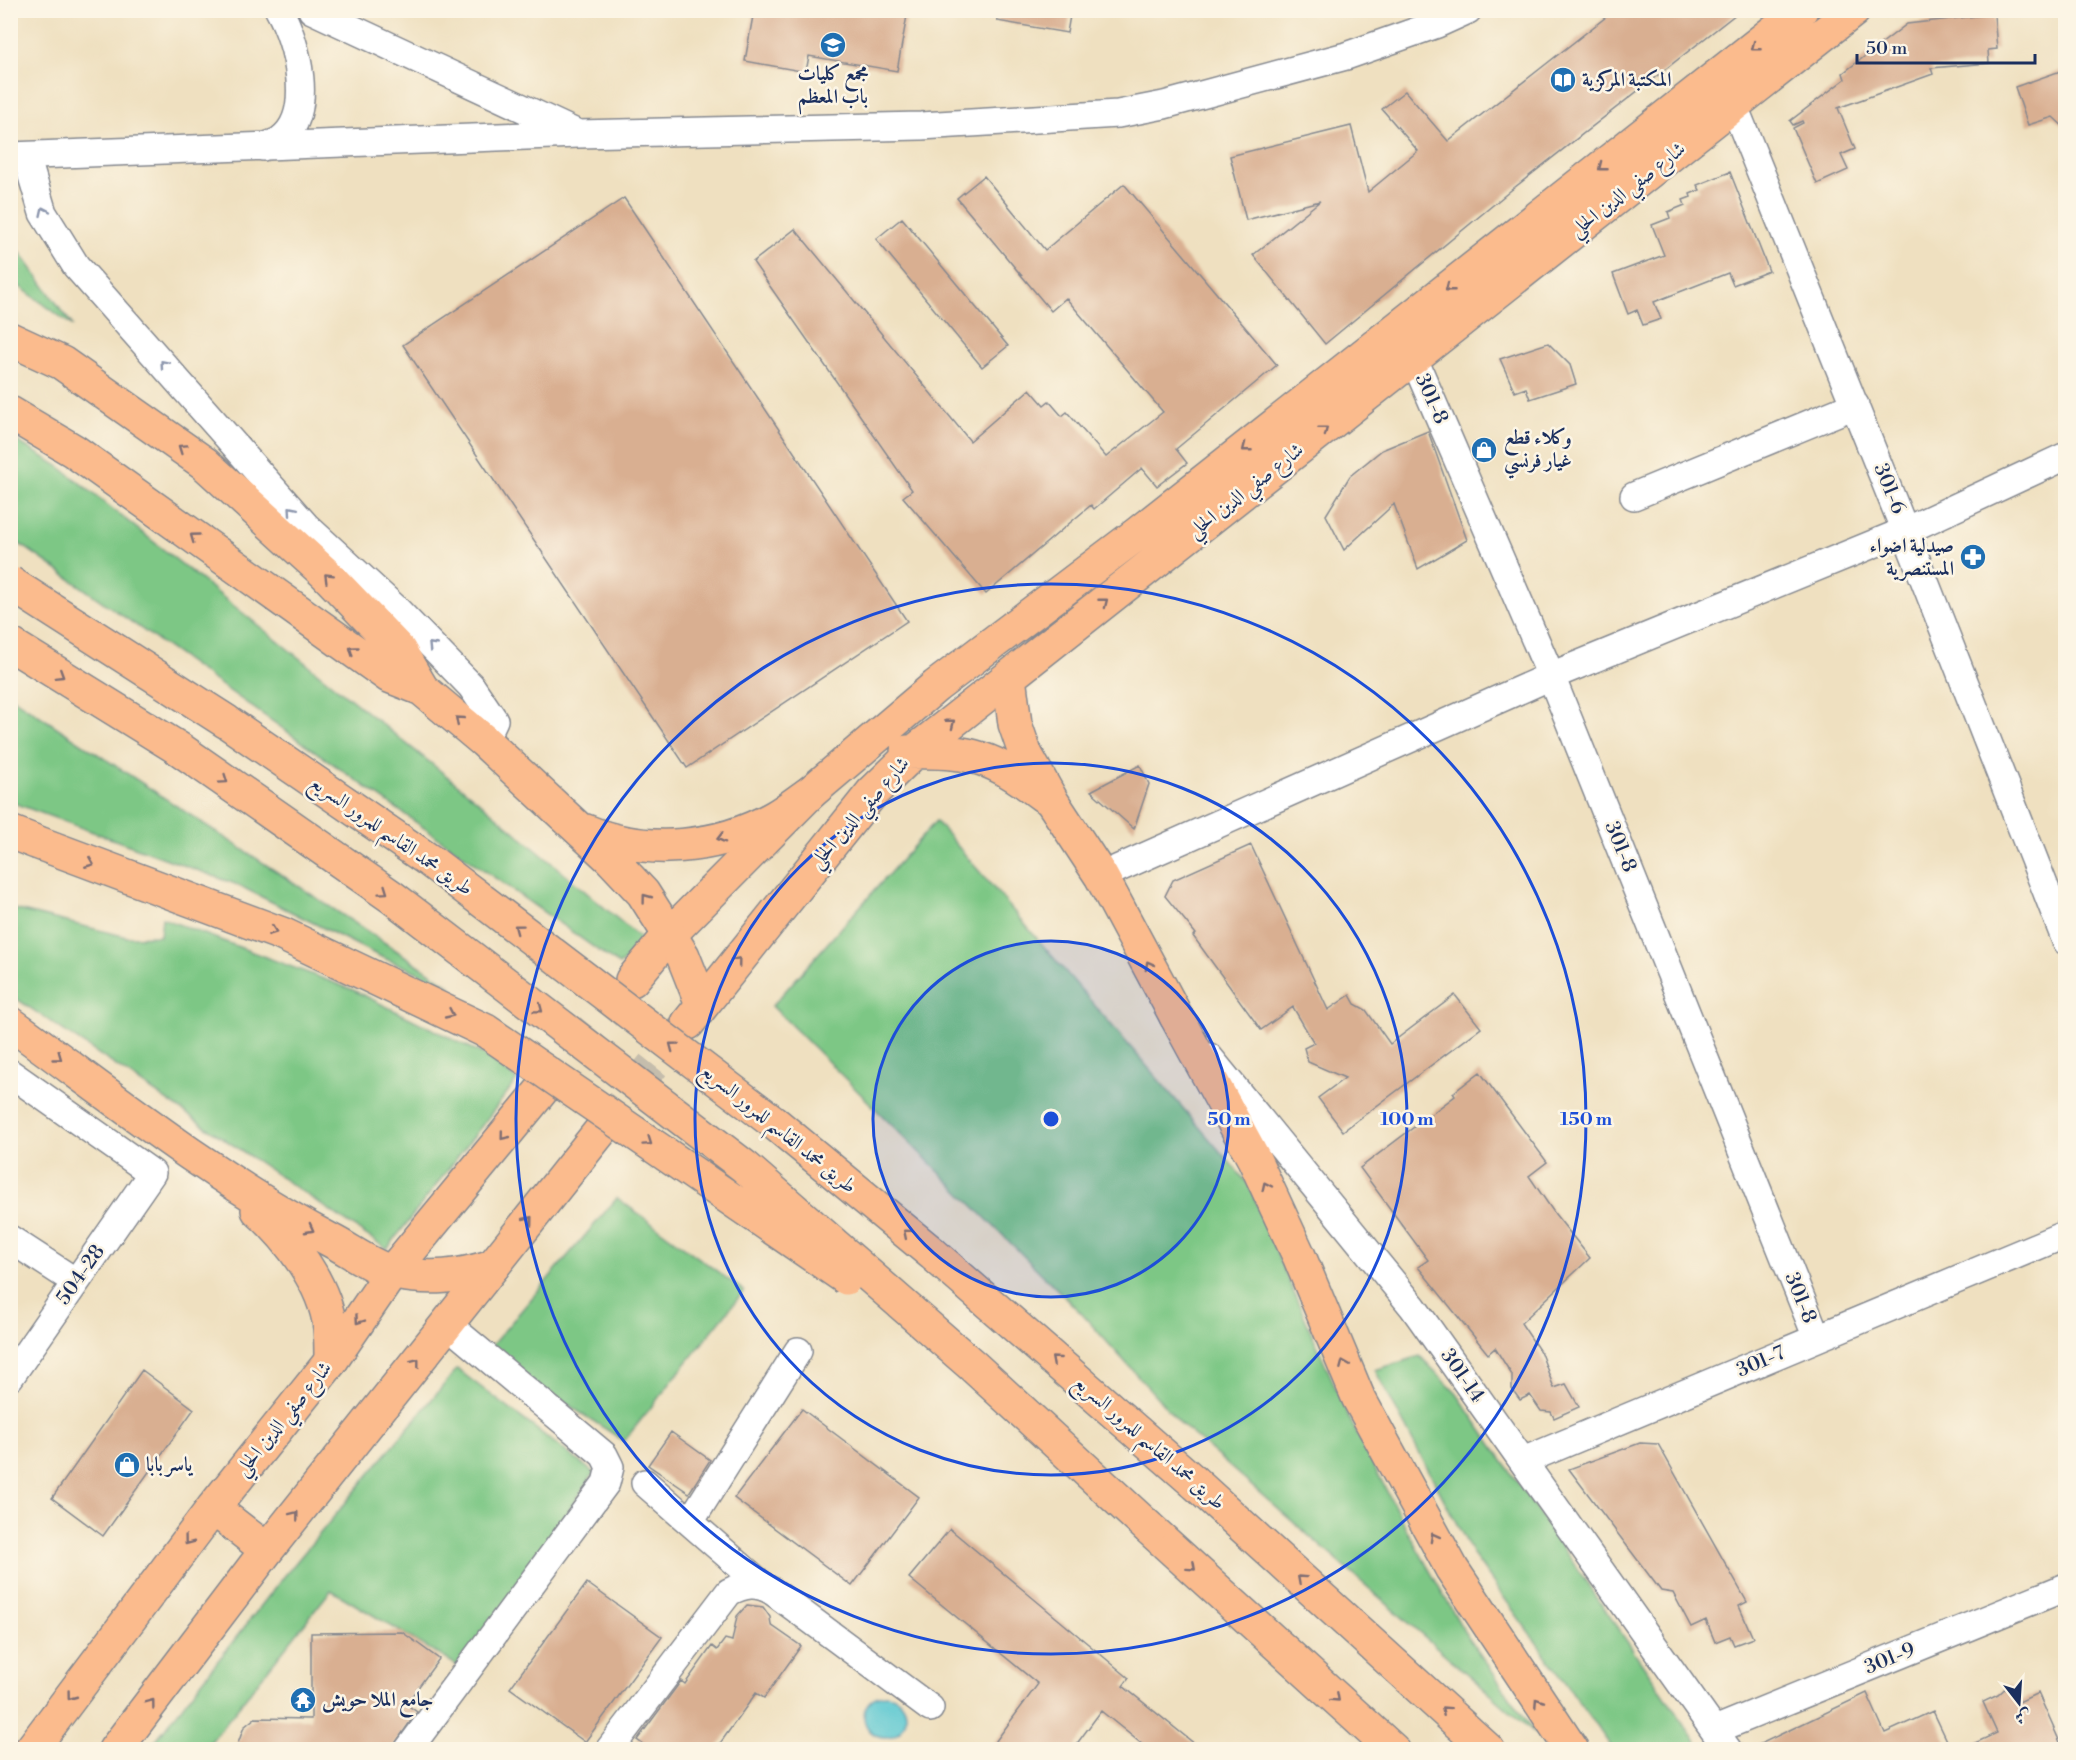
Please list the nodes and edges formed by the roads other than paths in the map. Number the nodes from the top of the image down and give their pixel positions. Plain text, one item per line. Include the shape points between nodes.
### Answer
1 (279, 10) edge
2 (312, 10) edge
3 (1468, 10) edge
4 (1801, 10) edge
5 (1854, 10) edge
6 (1734, 106) junction
7 (578, 134) junction
8 (262, 147) junction
9 (18, 156) edge
10 (10, 339) edge
11 (1413, 359) junction
12 (1855, 405) junction
13 (10, 413) edge
14 (2066, 456) edge
15 (1634, 496) dead end
16 (1905, 531) junction
17 (10, 583) edge
18 (10, 644) edge
19 (1551, 676) junction
20 (1009, 677) junction
21 (422, 688) junction
22 (484, 741) junction
23 (914, 752) junction
24 (810, 793) junction
25 (1053, 803) junction
26 (574, 826) junction
27 (23, 837) edge
28 (1101, 876) junction
29 (670, 933) junction
30 (2066, 941) edge
31 (632, 980) tunnel mouth
32 (1176, 1016) junction
33 (10, 1023) edge
34 (10, 1073) edge
35 (541, 1091) tunnel mouth
36 (602, 1129) tunnel mouth
37 (207, 1165) junction
38 (2066, 1234) edge
39 (10, 1239) edge
40 (493, 1266) junction
41 (392, 1272) junction
42 (76, 1282) junction
43 (447, 1324) junction
44 (1817, 1338) junction
45 (798, 1351) dead end
46 (331, 1361) junction
47 (973, 1366) junction
48 (10, 1377) edge
49 (1523, 1461) junction
50 (645, 1483) dead end
51 (213, 1508) junction
52 (690, 1522) junction
53 (267, 1550) junction
54 (762, 1585) junction
55 (2066, 1587) edge
56 (930, 1708) dead end
57 (1721, 1740) edge
58 (31, 1749) edge
59 (115, 1749) edge
60 (408, 1749) edge
61 (609, 1749) edge
62 (1393, 1749) edge
63 (1488, 1749) edge
64 (1572, 1749) edge

1 - 8 street via 292,34 301,73 298,110 292,127 280,140
2 - 7 street
3 - 7 street via 1346,56 1118,114 921,126
4 -> 24 main road, شارع صفي الدين الحلي via 1146,526 936,686
5 - 6 main road, شارع صفي الدين الحلي
6 - 11 main road, شارع صفي الدين الحلي
6 - 12 street, 301-6
7 - 8 street
8 - 9 street
22 -> 9 street via 494,720 471,686 395,608 306,526 76,266 43,213
21 -> 10 main road via 399,650 326,574 204,464 62,363
11 - 19 street, 301-8
20 -> 11 main road, شارع صفي الدين الحلي
12 - 15 street
12 - 16 street, 301-6
21 -> 13 main road via 389,676 74,451
14 - 16 street
16 - 19 street
16 - 30 street, 301-6
63 -> 17 main road, طريق محمد القاسم للمرور السريع, bridge via 1194,1482 933,1254 772,1121 430,861 217,716
18 -> 47 main road, bridge via 182,750 392,897 745,1167
19 - 28 street
19 - 44 street, 301-8
23 -> 20 main road, شارع صفي الدين الحلي
20 - 25 main road via 1018,734
22 -> 21 main road
22 - 26 main road
23 - 24 main road via 872,761
23 - 25 main road via 939,750 978,757 1009,770
29 -> 23 main road, شارع صفي الدين الحلي via 683,956 695,1013 872,793
24 -> 26 main road via 737,834 696,844 653,846 612,841
24 - 29 main road, شارع صفي الدين الحلي
25 - 28 main road
29 -> 26 main road via 643,893
27 -> 47 main road, bridge via 282,934 486,1031
32 -> 28 main road
29 - 31 main road, شارع صفي الدين الحلي
32 - 49 street, 301-14 via 1413,1307
64 -> 32 main road via 1452,1569 1358,1397 1254,1159
33 -> 37 main road
34 - 42 street, 504-28 via 152,1173
35 -> 41 main road, شارع صفي الدين الحلي
40 -> 36 main road
37 -> 41 main road via 299,1223
37 - 46 main road via 273,1224 303,1265 322,1297 330,1328
38 - 44 street, 301-7
39 - 42 street
40 - 41 main road via 464,1275 432,1278
40 - 43 main road
41 -> 46 main road, شارع صفي الدين الحلي
42 - 48 street, 504-28
53 -> 43 main road
43 - 60 street via 604,1455 610,1467 606,1483
44 - 49 street, 301-7
45 - 52 street
46 - 51 main road, شارع صفي الدين الحلي
47 -> 62 main road, bridge
49 - 57 street, 301-14
50 - 52 street
51 - 53 main road
51 -> 58 main road, شارع صفي الدين الحلي
52 - 54 street
59 -> 53 main road
54 - 56 street
54 - 61 street via 745,1584 729,1592
55 - 57 street, 301-9

